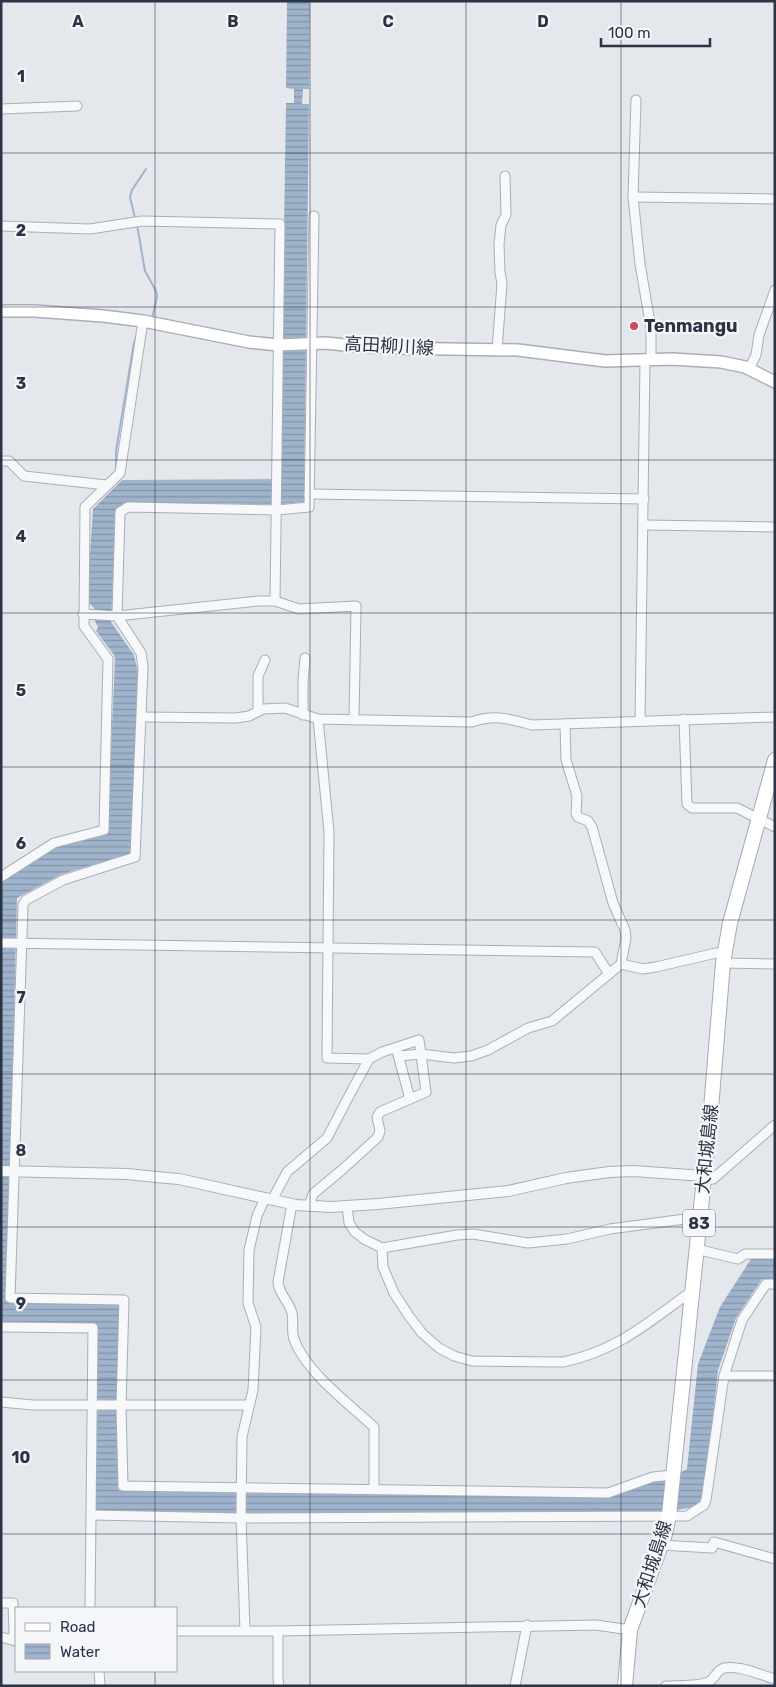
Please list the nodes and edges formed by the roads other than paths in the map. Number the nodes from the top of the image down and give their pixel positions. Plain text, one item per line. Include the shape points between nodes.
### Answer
1 (636, 100) dead end
2 (77, 106) dead end
3 (1, 109) edge
4 (505, 176) dead end
5 (632, 197) junction
6 (775, 199) edge
7 (314, 216) dead end
8 (1, 226) edge
9 (775, 290) edge
10 (1, 311) edge
11 (143, 322) junction
12 (310, 343) junction
13 (280, 344) junction
14 (497, 350) junction
15 (648, 360) junction
16 (749, 369) junction
17 (775, 382) edge
18 (1, 461) edge
19 (106, 485) junction
20 (309, 494) junction
21 (644, 499) junction
22 (277, 510) junction
23 (643, 525) junction
24 (775, 527) edge
25 (275, 600) junction
26 (84, 614) junction
27 (117, 616) junction
28 (306, 658) dead end
29 (265, 660) dead end
30 (258, 711) junction
31 (303, 715) junction
32 (775, 717) edge
33 (142, 718) junction
34 (318, 719) junction
35 (684, 719) junction
36 (354, 720) junction
37 (640, 721) junction
38 (565, 724) junction
39 (775, 760) edge
40 (758, 817) junction
41 (775, 826) edge
42 (1, 877) edge
43 (1, 944) edge
44 (21, 944) junction
45 (328, 948) junction
46 (724, 958) junction
47 (621, 964) junction
48 (775, 964) edge
49 (609, 974) junction
50 (398, 1051) junction
51 (422, 1054) junction
52 (369, 1059) junction
53 (410, 1099) junction
54 (775, 1125) edge
55 (1, 1172) edge
56 (14, 1172) junction
57 (704, 1178) junction
58 (268, 1199) junction
59 (292, 1204) junction
60 (310, 1206) junction
61 (347, 1206) junction
62 (700, 1217) junction
63 (382, 1248) junction
64 (696, 1249) junction
65 (775, 1254) edge
66 (775, 1284) edge
67 (692, 1291) junction
68 (1, 1327) edge
69 (724, 1376) junction
70 (775, 1376) edge
71 (1, 1402) edge
72 (249, 1405) junction
73 (92, 1406) junction
74 (121, 1406) junction
75 (673, 1476) junction
76 (241, 1487) junction
77 (374, 1489) junction
78 (91, 1515) junction
79 (669, 1515) junction
80 (241, 1518) junction
81 (661, 1545) junction
82 (775, 1559) edge
83 (1, 1604) edge
84 (90, 1607) edge
85 (527, 1625) junction
86 (245, 1630) junction
87 (630, 1630) junction
88 (178, 1631) edge
89 (278, 1631) junction
90 (1, 1637) edge
91 (14, 1641) edge
92 (99, 1672) edge
93 (770, 1681) edge
94 (100, 1686) edge
95 (279, 1686) edge
96 (515, 1686) edge
97 (625, 1686) edge
98 (666, 1686) edge

1 - 5 street
2 - 3 street
4 - 14 street via 506,215 499,244 502,284
5 - 6 street
5 - 15 street via 651,328
7 - 12 street
8 - 13 street via 90,229 142,221 280,224
9 - 16 street
10 - 11 main road, 高田柳川線 via 60,312
11 - 13 main road, 高田柳川線 via 249,342
11 - 19 street via 120,472
12 - 13 main road, 高田柳川線
12 - 14 main road, 高田柳川線
12 - 20 street
13 - 22 street
14 - 15 main road, 高田柳川線 via 598,360
15 - 16 main road, 高田柳川線 via 722,362
15 - 21 street
16 - 17 main road, 高田柳川線
18 - 19 street via 9,462 24,476
19 - 26 street via 85,507
20 - 21 street
20 - 22 street via 309,507
21 - 23 street
22 - 25 street
22 - 27 street via 128,507 120,512
23 - 24 street
23 - 37 street
25 - 27 street
25 - 36 street via 299,608 356,606
26 - 27 street
26 - 42 street via 84,626 108,659 104,830 54,843
27 - 33 street via 141,653
28 - 31 street via 302,681
29 - 30 street via 258,676
30 - 31 street via 285,708
30 - 33 street via 236,718
31 - 34 street
32 - 35 street
33 - 44 street via 135,857 63,880 26,900
34 - 36 street
34 - 45 street via 329,832
35 - 37 street
35 - 40 street via 687,804 692,808 737,808
36 - 38 street via 472,722 500,717 532,724
37 - 38 street
38 - 47 street via 566,760 576,796 576,813 592,827 613,903 625,930
39 - 40 main road, 大和城島線 / 83
40 - 41 street
40 - 46 main road, 大和城島線 / 83
43 - 44 street
44 - 45 street
44 - 56 street
45 - 49 street via 595,952
45 - 52 street via 327,1058
46 - 47 street via 716,953 643,969
46 - 48 street
46 - 57 main road, 大和城島線 / 83
47 - 49 street
49 - 51 street via 552,1021 528,1028 488,1050 454,1058
50 - 51 street
50 - 51 street via 419,1040
50 - 52 street via 382,1052
50 - 53 street
51 - 53 street via 426,1092
52 - 58 street via 327,1138 287,1172
53 - 60 street via 380,1112 377,1117 378,1136 313,1194
54 - 57 street via 713,1179
55 - 56 street
56 - 58 street via 128,1174 179,1179
56 - 74 street via 10,1298 124,1300
57 - 61 street via 633,1171 609,1172 508,1191
57 - 62 main road, 大和城島線 / 83
58 - 59 street
58 - 72 street via 257,1216 249,1250 248,1303 256,1327 253,1390
59 - 60 street
59 - 77 street via 278,1290 292,1312 294,1340 305,1362 374,1427
60 - 61 street
61 - 63 street via 349,1223 355,1232
62 - 63 street via 528,1243 472,1234
62 - 64 main road, 大和城島線 / 83
63 - 67 street via 386,1277 408,1316 439,1348 472,1361 573,1360 611,1347
64 - 65 street via 738,1259 745,1254
64 - 67 main road, 大和城島線 / 83
66 - 69 street via 766,1284 742,1320
67 - 75 main road, 大和城島線 / 83
68 - 73 street via 93,1328
69 - 70 street
69 - 79 street via 706,1500 704,1505 687,1516
71 - 73 street
72 - 74 street
72 - 76 street via 242,1437
73 - 74 street
73 - 78 street
74 - 76 street via 123,1486
75 - 77 street via 653,1476 608,1493
75 - 79 main road, 大和城島線 / 83
76 - 77 street
76 - 80 street
78 - 80 street
78 - 84 street
79 - 80 street
79 - 81 main road, 大和城島線 / 83
80 - 86 street
81 - 82 street via 712,1548 714,1542
81 - 87 main road, 大和城島線 / 83
83 - 91 street via 13,1603
85 - 87 street via 596,1625
85 - 89 street
85 - 96 street
86 - 88 street
86 - 89 street
87 - 97 main road, 大和城島線 / 83
89 - 95 street
90 - 91 street
92 - 94 street
93 - 98 street via 738,1669 724,1668 704,1684

